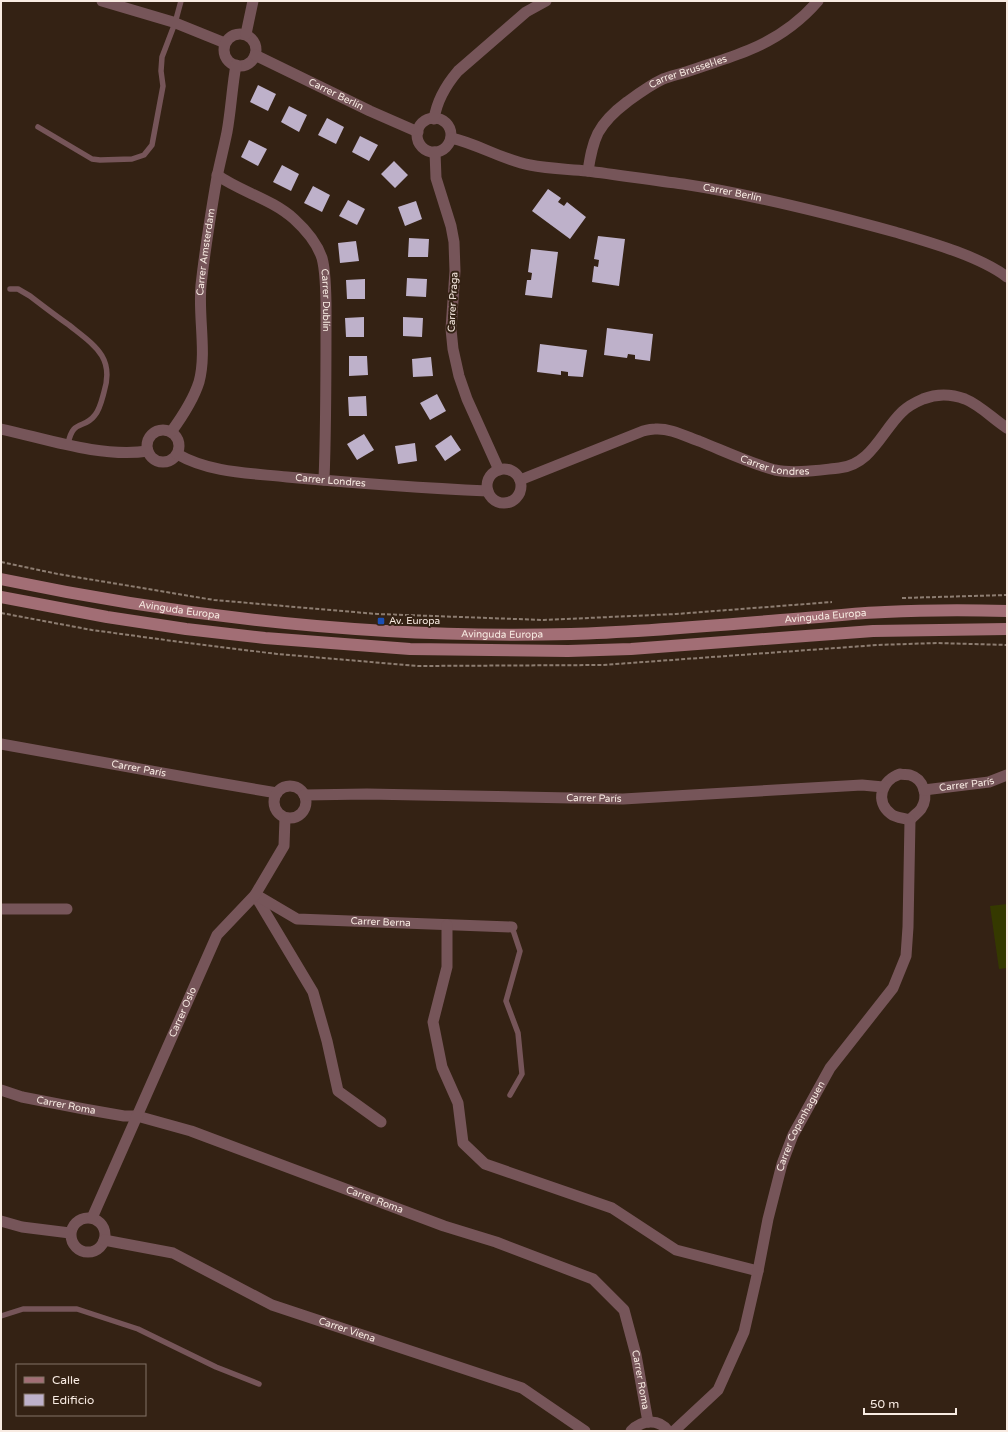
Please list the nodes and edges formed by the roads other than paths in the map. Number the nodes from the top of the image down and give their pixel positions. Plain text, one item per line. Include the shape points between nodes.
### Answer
1 (102, 1) edge
2 (181, 1) edge
3 (253, 1) edge
4 (546, 1) edge
5 (818, 1) edge
6 (175, 23) junction
7 (246, 34) junction
8 (225, 43) junction
9 (255, 55) junction
10 (236, 66) junction
11 (434, 119) junction
12 (38, 127) dead end
13 (418, 132) junction
14 (451, 138) junction
15 (435, 152) junction
16 (588, 171) junction
17 (217, 175) junction
18 (1007, 277) edge
19 (10, 289) dead end
20 (1007, 428) edge
21 (1, 429) edge
22 (171, 432) junction
23 (68, 444) junction
24 (148, 451) junction
25 (177, 454) junction
26 (499, 470) junction
27 (324, 480) junction
28 (520, 480) junction
29 (488, 491) junction
30 (1, 579) edge
31 (1, 597) edge
32 (1007, 612) edge
33 (1007, 629) edge
34 (600, 633) junction
35 (601, 650) junction
36 (1, 744) edge
37 (1007, 775) edge
38 (883, 787) junction
39 (924, 790) junction
40 (277, 793) junction
41 (304, 795) junction
42 (285, 818) junction
43 (910, 820) junction
44 (255, 895) junction
45 (1, 909) edge
46 (68, 909) dead end
47 (447, 925) junction
48 (512, 927) joint
49 (1, 1090) edge
50 (510, 1095) dead end
51 (137, 1116) junction
52 (381, 1122) dead end
53 (92, 1218) junction
54 (1, 1221) edge
55 (70, 1233) junction
56 (104, 1240) junction
57 (758, 1271) junction
58 (1, 1316) edge
59 (259, 1384) dead end
60 (648, 1422) junction
61 (585, 1431) edge
62 (631, 1431) edge
63 (668, 1431) edge
64 (674, 1431) edge

1 - 6 street
2 - 6 lane
3 - 7 street
4 - 11 street via 526,12 458,71 440,97
5 - 16 street, Carrer Brussel·les via 799,21 770,40 750,50 664,79 623,105 606,121 598,134
6 - 8 street
6 - 12 lane via 162,57 163,86 152,145 144,155 132,159 92,159
7 - 8 street via 234,34
7 - 9 street via 254,41
8 - 10 street via 225,56
9 - 10 street via 247,64
9 - 13 street, Carrer Berlín
10 - 17 street, Carrer Amsterdam via 227,131
11 - 13 street via 421,125
11 - 14 street via 446,123
13 - 15 street via 421,145
14 - 15 street via 446,147
14 - 16 street, Carrer Berlín via 520,163
15 - 26 street, Carrer Praga via 436,178 454,242 451,329 453,349 467,399
16 - 18 street, Carrer Berlín via 749,196 836,216 957,252
17 - 22 street, Carrer Amsterdam via 200,300 202,357 199,381 186,412
17 - 27 street, Carrer Dublín via 293,217 311,238 322,258 325,286 327,401
19 - 23 lane via 18,289 30,296 95,345 104,358 107,381 99,409 92,418 74,428
20 - 28 street, Carrer Londres via 971,402 937,395 906,408 867,455 853,464 840,468 791,472 777,470 677,432 655,429 643,431
21 - 23 street
22 - 24 street via 161,430 152,435 147,445
22 - 25 street via 178,440
23 - 24 street via 101,451
24 - 25 street via 153,459 163,463 173,459
25 - 27 street, Carrer Londres via 199,465 218,469
26 - 28 street via 511,471
26 - 29 street via 488,480
27 - 29 street, Carrer Londres
28 - 29 street via 519,495 510,502 494,500
30 - 34 main road, Avinguda Europa via 145,606 356,629 506,635
31 - 35 main road, Avinguda Europa via 107,617 318,643 410,650
32 - 34 main road, Avinguda Europa via 884,612
33 - 35 main road, Avinguda Europa via 873,630
34 - 35 main road
36 - 40 street, Carrer París
37 - 39 street, Carrer París via 989,782
38 - 39 street via 893,776 900,774 917,779
38 - 41 street, Carrer París via 862,785 623,799
38 - 43 street via 884,806 891,814
39 - 43 street via 925,798 921,809
40 - 41 street via 291,786
40 - 42 street via 273,802 274,807
41 - 42 street via 306,805 300,815
42 - 44 street, Carrer Oslo via 284,846
43 - 57 street, Carrer Copenhaguen via 906,956 894,988 830,1068 793,1135 768,1219
44 - 47 street, Carrer Berna via 297,919
44 - 51 street, Carrer Oslo via 217,935
44 - 52 street via 313,992 338,1090
45 - 46 street
47 - 48 street, Carrer Berna
47 - 57 street via 447,967 433,1022 442,1066 458,1103 463,1143 485,1164 612,1208 676,1250
48 - 50 lane via 520,951 506,1001 518,1033 522,1074
49 - 51 street, Carrer Roma via 22,1097 84,1109
51 - 53 street, Carrer Oslo
51 - 60 street, Carrer Roma via 191,1132 593,1279 624,1310 636,1355
53 - 55 street via 76,1222
53 - 56 street via 101,1224 105,1234
54 - 55 street via 22,1227
55 - 56 street via 73,1244 81,1251 97,1249
56 - 61 street, Carrer Viena via 173,1253 272,1305 522,1388
57 - 64 street, Carrer Copenhaguen via 744,1332 718,1390
58 - 59 lane via 24,1309 78,1309 138,1329 216,1367
60 - 62 street
60 - 63 street via 656,1423

